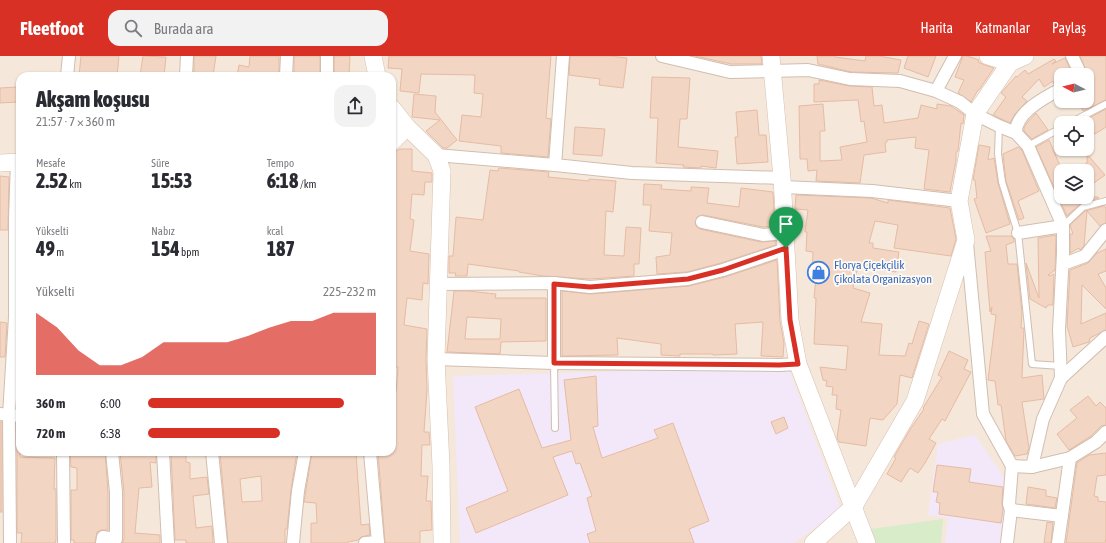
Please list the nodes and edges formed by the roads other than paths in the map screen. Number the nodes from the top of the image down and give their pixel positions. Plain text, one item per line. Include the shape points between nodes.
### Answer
1 (68, 56) edge
2 (187, 56) edge
3 (287, 56) edge
4 (328, 56) edge
5 (373, 56) edge
6 (563, 56) edge
7 (662, 56) edge
8 (955, 56) edge
9 (988, 56) edge
10 (1072, 56) edge
11 (1018, 60) edge
12 (772, 63) edge
13 (1078, 68) edge
14 (67, 72) edge
15 (186, 72) edge
16 (286, 72) edge
17 (328, 72) edge
18 (376, 72) edge
19 (936, 91) junction
20 (1054, 93) edge
21 (1106, 104) edge
22 (396, 113) edge
23 (975, 114) junction
24 (1083, 116) edge
25 (999, 126) junction
26 (407, 127) junction
27 (1054, 132) edge
28 (1016, 133) junction
29 (396, 138) edge
30 (1028, 146) junction
31 (436, 155) junction
32 (16, 162) edge
33 (0, 163) edge
34 (555, 165) junction
35 (782, 182) junction
36 (16, 199) edge
37 (959, 201) junction
38 (1106, 201) edge
39 (702, 222) dead end
40 (1063, 226) junction
41 (1106, 230) edge
42 (1018, 233) junction
43 (966, 240) junction
44 (786, 241) junction
45 (1063, 264) junction
46 (439, 284) junction
47 (554, 284) junction
48 (1106, 337) edge
49 (436, 358) junction
50 (554, 363) junction
51 (798, 364) junction
52 (1061, 366) junction
53 (1061, 378) junction
54 (10, 415) edge
55 (555, 428) dead end
56 (1106, 432) edge
57 (63, 456) edge
58 (112, 456) edge
59 (163, 456) edge
60 (212, 456) edge
61 (304, 456) edge
62 (370, 456) edge
63 (1070, 458) junction
64 (1012, 466) junction
65 (1032, 467) junction
66 (854, 506) junction
67 (1014, 506) junction
68 (1062, 516) junction
69 (866, 542) edge
70 (10, 543) edge
71 (64, 543) edge
72 (102, 543) edge
73 (168, 543) edge
74 (221, 543) edge
75 (293, 543) edge
76 (365, 543) edge
77 (378, 543) edge
78 (442, 543) edge
79 (813, 543) edge
80 (1007, 543) edge
81 (1058, 543) edge

1 - 14 street
2 - 15 street
3 - 16 street
4 - 17 street
5 - 18 street
6 - 34 street
7 - 12 street via 730,72
8 - 19 street
9 - 11 street
10 - 13 street
11 - 23 street
12 - 19 street via 850,79 900,81
12 - 35 street
19 - 23 street via 960,102
20 - 28 street via 1024,114 1016,125
21 - 24 lane
22 - 26 street
23 - 25 street
23 - 37 street
25 - 28 street
25 - 42 lane via 998,154 1002,182
26 - 29 street
26 - 31 street
27 - 30 lane
28 - 30 street
30 - 40 street
31 - 34 street
31 - 46 street via 442,171
32 - 33 street
34 - 35 street via 632,173
35 - 37 street
35 - 44 street
36 - 54 street via 15,317
37 - 43 street
38 - 40 lane via 1083,208
39 - 44 street
40 - 42 street
40 - 45 street
41 - 45 street via 1085,256
42 - 52 lane via 1032,364
43 - 64 street via 983,414
43 - 66 street via 915,401
44 - 47 street via 723,270 688,279 590,287
44 - 51 street via 790,320
45 - 52 street via 1059,330
46 - 47 street
46 - 49 street
47 - 50 street
48 - 53 street
49 - 50 street
49 - 78 street
50 - 51 street
50 - 55 lane
51 - 66 street
52 - 53 street
53 - 65 street via 1043,419
54 - 70 street
56 - 63 street via 1096,442
57 - 71 street
58 - 72 street via 116,492 116,538 103,537
59 - 73 street
60 - 74 street
61 - 75 street
62 - 77 street
63 - 65 street
63 - 68 street
64 - 65 street
64 - 67 street
66 - 69 street
66 - 79 street
67 - 68 street
67 - 80 street
68 - 81 street
76 - 77 street

